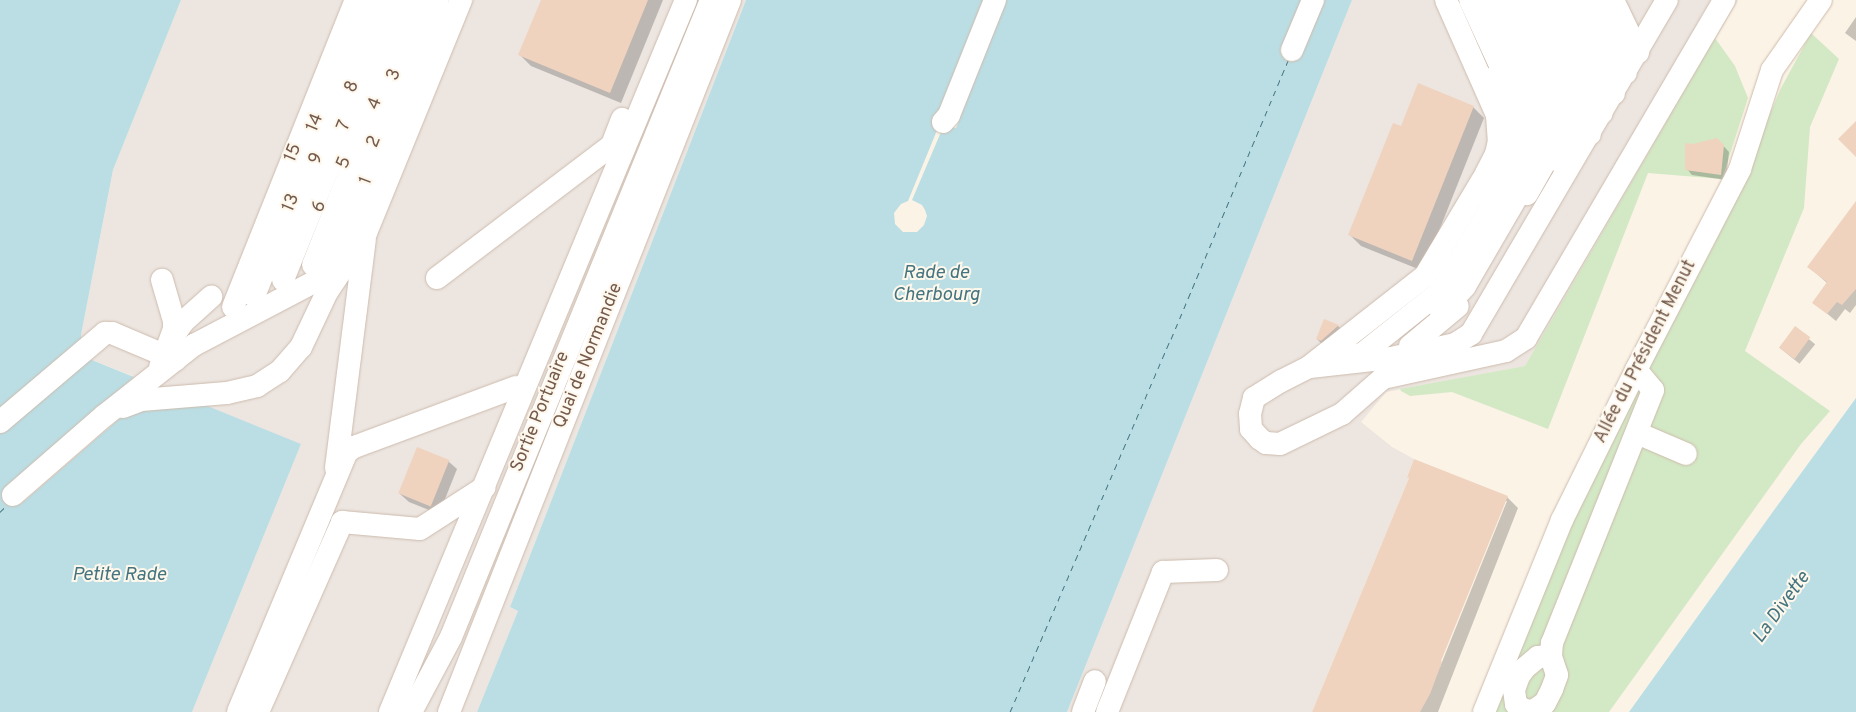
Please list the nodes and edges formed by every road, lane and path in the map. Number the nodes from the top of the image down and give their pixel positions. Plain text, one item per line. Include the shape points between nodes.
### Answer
1 (356, 0) edge
2 (365, 0) edge
3 (374, 0) edge
4 (381, 0) edge
5 (388, 0) edge
6 (396, 0) edge
7 (403, 0) edge
8 (410, 0) edge
9 (418, 0) edge
10 (425, 0) edge
11 (431, 0) edge
12 (438, 0) edge
13 (461, 0) edge
14 (670, 0) edge
15 (686, 0) edge
16 (711, 0) edge
17 (730, 0) edge
18 (996, 0) edge
19 (1313, 0) edge
20 (1446, 0) edge
21 (1455, 0) edge
22 (1462, 0) edge
23 (1470, 0) edge
24 (1477, 0) edge
25 (1484, 0) edge
26 (1491, 0) edge
27 (1501, 0) edge
28 (1510, 0) edge
29 (1519, 0) edge
30 (1527, 0) edge
31 (1537, 0) edge
32 (1548, 0) edge
33 (1559, 0) edge
34 (1568, 0) edge
35 (1579, 0) edge
36 (1590, 0) edge
37 (1601, 0) edge
38 (1613, 0) edge
39 (1624, 0) edge
40 (1667, 0) edge
41 (1724, 0) edge
42 (1821, 0) edge
43 (1292, 50) dead end
44 (1614, 93) junction
45 (943, 122) dead end
46 (366, 232) junction
47 (292, 277) junction
48 (437, 278) dead end
49 (162, 280) dead end
50 (211, 297) dead end
51 (1370, 354) junction
52 (163, 363) junction
53 (1636, 370) junction
54 (516, 387) dead end
55 (0, 422) edge
56 (1637, 433) junction
57 (1686, 454) dead end
58 (335, 477) junction
59 (485, 487) junction
60 (1217, 570) dead end
61 (1551, 656) dead end
62 (1095, 682) dead end
63 (238, 712) edge
64 (258, 712) edge
65 (390, 712) edge
66 (411, 712) edge
67 (448, 712) edge
68 (1083, 712) edge
69 (1107, 712) edge
70 (1484, 712) edge

1 - 47 street, 15
2 - 47 street, 14
3 - 47 street, 13
4 - 47 street, 9
5 - 47 street, 8
6 - 47 street, 7
7 - 47 street, 6
8 - 47 street, 5
9 - 47 street, 4
10 - 47 street, 3
11 - 47 street, 2
12 - 47 street, 1
13 - 46 street
14 - 48 street via 612,145
15 - 59 street
16 - 66 street, Sortie Portuaire via 450,637
17 - 67 street, Quai de Normandie
18 - 45 street via 949,115
19 - 43 street
20 - 51 street via 1497,115 1496,154 1425,276
21 - 51 street via 1507,118 1509,131 1504,155 1431,280
22 - 51 street via 1510,103 1517,124 1515,151 1436,286
23 - 51 street via 1522,116 1526,133 1524,152 1441,291
24 - 51 street via 1525,102 1534,127 1533,148 1448,294
25 - 51 street via 1544,130 1543,148 1464,286 1446,308
26 - 51 street via 1552,130 1553,148 1465,296 1451,314
27 - 51 street via 1561,126 1562,144 1477,292 1459,314
28 - 51 street via 1572,138 1572,145 1480,303 1442,340
29 - 44 street
30 - 44 street
31 - 44 street
32 - 44 street
33 - 44 street
34 - 44 street
35 - 44 street
36 - 44 street
37 - 44 street
38 - 44 street
39 - 44 street
40 - 44 street
41 - 51 street via 1526,338 1506,351 1383,378 1348,409 1280,444 1260,440 1251,429 1250,406 1254,398 1281,381
42 - 53 street, Allée du Président Menut via 1772,70 1740,170
44 - 51 street via 1479,322 1464,340 1391,358
46 - 47 street
46 - 58 street
47 - 52 street via 203,325
47 - 52 street via 339,269 215,332
47 - 52 street via 323,301 310,332 280,371 257,386 227,393 131,402 107,418 14,497
49 - 52 street via 174,321
50 - 52 street via 183,322
52 - 55 street via 112,333 105,333
53 - 56 street via 1654,390
53 - 70 street, Allée du Président Menut via 1562,520
54 - 58 street via 354,447 342,459
56 - 57 street
56 - 61 street via 1552,643
58 - 63 street
59 - 64 street via 420,530 342,522
59 - 65 street
60 - 69 street via 1163,572
62 - 68 street

